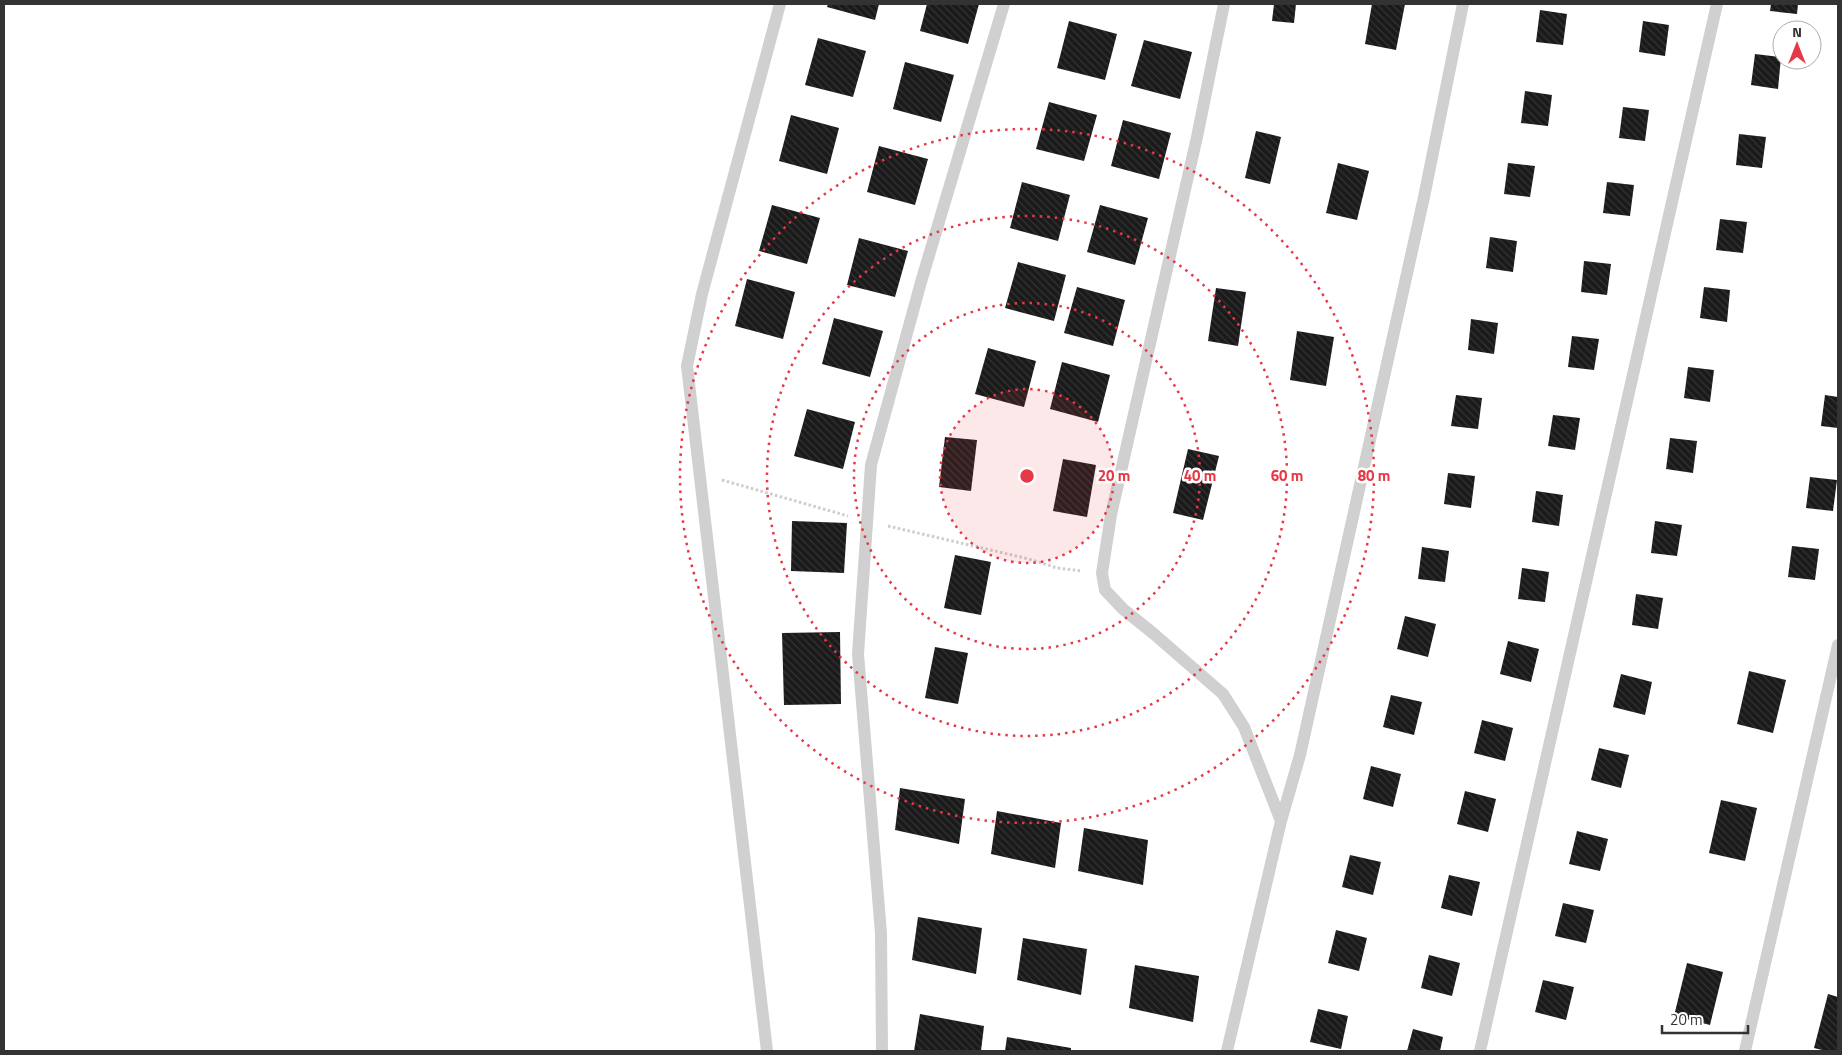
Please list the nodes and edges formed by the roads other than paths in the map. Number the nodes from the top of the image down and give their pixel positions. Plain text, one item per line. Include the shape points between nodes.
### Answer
1 (780, 4) edge
2 (1004, 4) edge
3 (1224, 4) edge
4 (1463, 4) edge
5 (1717, 4) edge
6 (1838, 644) edge
7 (1281, 821) junction
8 (768, 1051) edge
9 (882, 1051) edge
10 (1227, 1051) edge
11 (1480, 1051) edge
12 (1745, 1051) edge

1 - 8 lane via 702,294 687,366
2 - 9 lane via 923,272 871,465 858,654 881,933
3 - 7 lane via 1111,515 1102,573 1105,590 1123,609 1223,694 1244,727
4 - 7 lane via 1424,197 1300,755
5 - 11 lane
6 - 12 lane
7 - 10 lane

